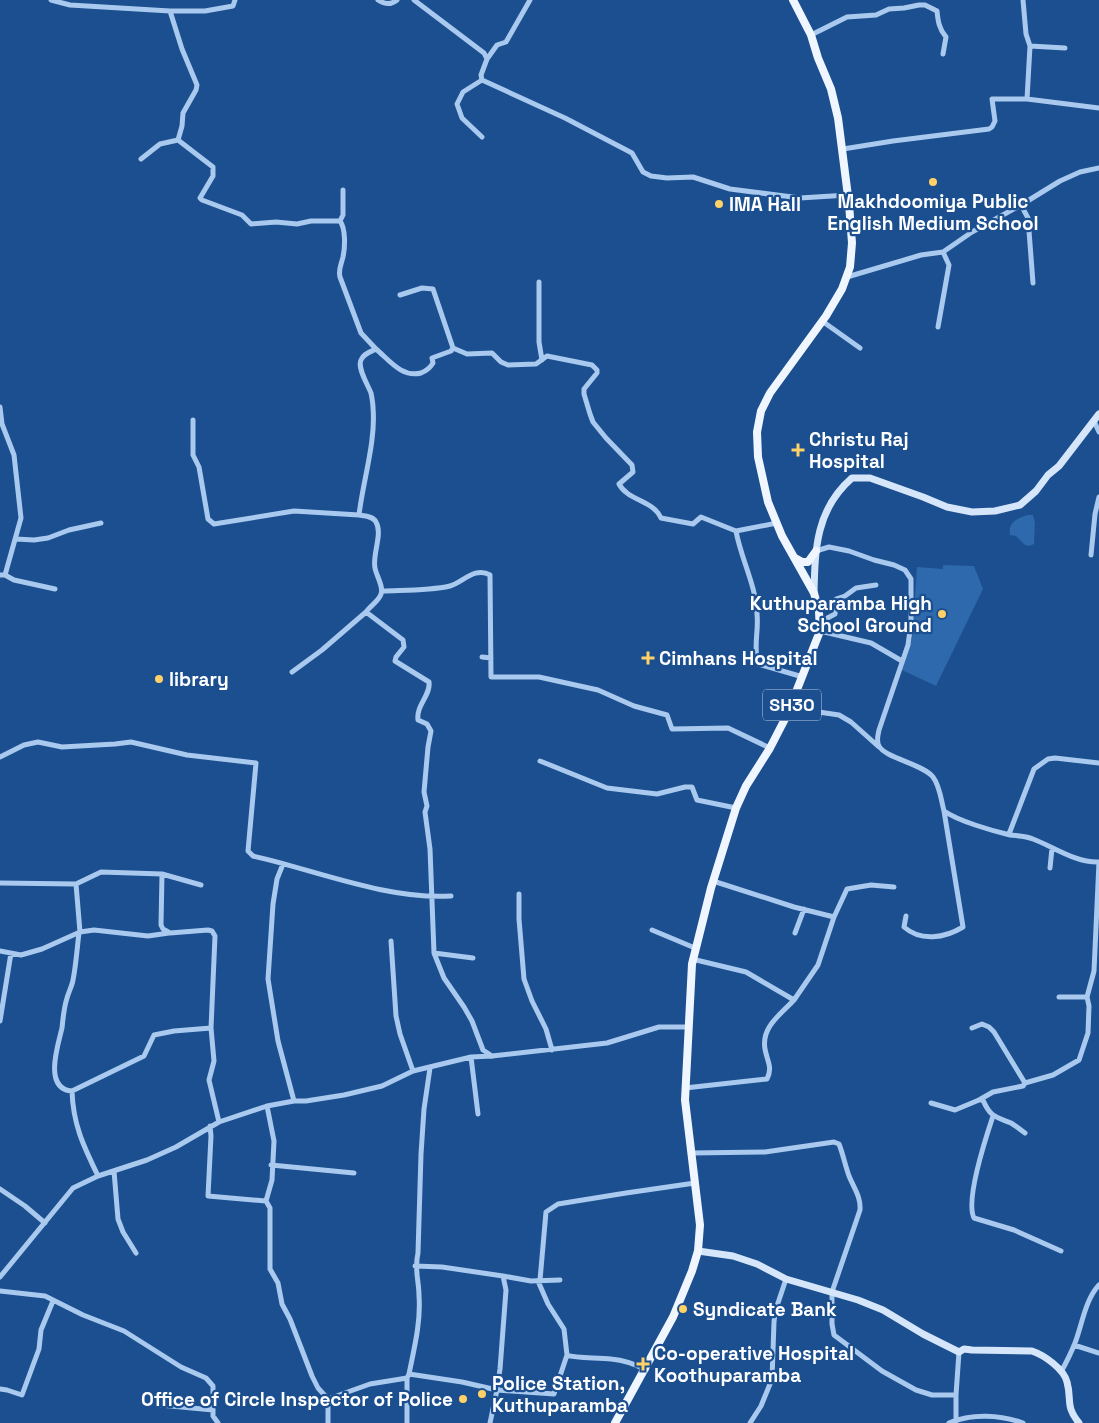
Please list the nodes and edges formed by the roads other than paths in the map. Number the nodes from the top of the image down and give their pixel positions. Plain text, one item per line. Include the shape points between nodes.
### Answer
1 (51, 0) edge
2 (235, 0) edge
3 (378, 0) edge
4 (397, 0) edge
5 (414, 0) edge
6 (530, 0) edge
7 (792, 0) edge
8 (930, 0) edge
9 (1023, 0) edge
10 (925, 5) junction
11 (170, 11) junction
12 (811, 35) junction
13 (1030, 46) junction
14 (1065, 48) dead end
15 (943, 54) dead end
16 (487, 59) junction
17 (482, 80) junction
18 (1027, 99) junction
19 (1099, 108) edge
20 (482, 137) dead end
21 (178, 140) junction
22 (843, 149) junction
23 (141, 159) dead end
24 (1099, 168) edge
25 (343, 190) dead end
26 (848, 195) junction
27 (1021, 205) junction
28 (340, 221) junction
29 (943, 252) junction
30 (846, 278) junction
31 (539, 282) dead end
32 (1032, 283) dead end
33 (400, 295) dead end
34 (822, 321) junction
35 (938, 327) dead end
36 (453, 348) junction
37 (860, 348) dead end
38 (376, 350) junction
39 (367, 353) junction
40 (383, 356) junction
41 (542, 360) junction
42 (0, 407) edge
43 (1099, 414) edge
44 (193, 420) dead end
45 (1094, 421) junction
46 (1099, 432) edge
47 (1099, 496) edge
48 (358, 515) junction
49 (101, 523) dead end
50 (777, 523) junction
51 (736, 531) junction
52 (16, 539) junction
53 (816, 551) junction
54 (1091, 555) dead end
55 (793, 557) junction
56 (815, 564) junction
57 (799, 568) junction
58 (2, 575) edge
59 (876, 585) dead end
60 (55, 589) dead end
61 (382, 591) junction
62 (814, 593) junction
63 (366, 612) junction
64 (820, 622) junction
65 (820, 631) junction
66 (482, 657) dead end
67 (491, 658) junction
68 (902, 661) junction
69 (292, 672) dead end
70 (803, 677) junction
71 (792, 705) junction
72 (879, 747) junction
73 (770, 748) junction
74 (0, 757) edge
75 (540, 761) dead end
76 (1099, 764) edge
77 (736, 808) junction
78 (944, 810) junction
79 (1009, 834) junction
80 (1052, 848) junction
81 (1099, 862) edge
82 (283, 864) junction
83 (1050, 868) dead end
84 (162, 874) junction
85 (714, 881) junction
86 (0, 883) edge
87 (76, 884) junction
88 (201, 885) dead end
89 (894, 887) dead end
90 (519, 894) dead end
91 (451, 896) dead end
92 (432, 897) junction
93 (804, 909) junction
94 (906, 916) dead end
95 (834, 917) junction
96 (652, 930) dead end
97 (795, 932) dead end
98 (79, 933) junction
99 (170, 933) junction
100 (391, 941) dead end
101 (695, 948) junction
102 (0, 951) edge
103 (11, 953) junction
104 (434, 953) junction
105 (473, 958) dead end
106 (692, 959) junction
107 (1087, 997) junction
108 (1059, 998) dead end
109 (794, 1000) junction
110 (0, 1021) edge
111 (688, 1027) junction
112 (210, 1028) junction
113 (972, 1028) dead end
114 (552, 1050) junction
115 (471, 1056) junction
116 (492, 1056) junction
117 (430, 1068) junction
118 (413, 1071) junction
119 (1025, 1083) junction
120 (685, 1088) junction
121 (72, 1091) junction
122 (978, 1100) junction
123 (294, 1101) junction
124 (931, 1103) dead end
125 (267, 1106) junction
126 (478, 1114) dead end
127 (993, 1116) junction
128 (219, 1122) junction
129 (210, 1126) junction
130 (1025, 1133) dead end
131 (691, 1154) junction
132 (271, 1165) junction
133 (114, 1170) junction
134 (354, 1173) dead end
135 (98, 1176) junction
136 (695, 1183) junction
137 (0, 1190) edge
138 (266, 1201) junction
139 (45, 1223) junction
140 (698, 1251) junction
141 (1061, 1251) dead end
142 (136, 1254) dead end
143 (415, 1266) junction
144 (503, 1276) junction
145 (0, 1277) edge
146 (786, 1279) junction
147 (560, 1280) dead end
148 (539, 1281) junction
149 (1099, 1285) edge
150 (0, 1291) edge
151 (832, 1292) junction
152 (53, 1300) junction
153 (1074, 1345) junction
154 (959, 1352) junction
155 (1099, 1352) edge
156 (567, 1355) junction
157 (646, 1370) junction
158 (1061, 1372) junction
159 (408, 1376) junction
160 (0, 1389) edge
161 (497, 1390) junction
162 (956, 1395) junction
163 (329, 1400) junction
164 (160, 1405) dead end
165 (213, 1410) junction
166 (956, 1422) edge
167 (218, 1423) edge
168 (328, 1423) edge
169 (407, 1423) edge
170 (490, 1423) edge
171 (615, 1423) edge
172 (750, 1423) edge
173 (949, 1423) edge
174 (1024, 1423) edge
175 (1079, 1423) edge

1 - 11 street via 70,5
2 - 11 street via 234,6 205,11
3 - 4 street via 390,4
5 - 16 street via 484,53
6 - 16 street via 506,42 497,45
7 - 12 main road, SH30
8 - 10 street
9 - 13 street
10 - 12 street via 847,17
10 - 15 street via 937,11 941,32 946,37
11 - 21 street via 197,85 183,113
12 - 22 main road, SH30 via 831,90
13 - 14 street
13 - 18 street
16 - 17 street
17 - 20 street via 463,92 457,104 462,118
17 - 26 street via 632,153 643,172 651,176 693,177 730,189 800,198
18 - 19 street
18 - 22 street via 992,99 995,121 989,129
21 - 23 street via 160,144
21 - 28 street via 213,167 213,176 200,198 202,200 242,214 251,224
22 - 26 main road, SH30
24 - 27 street via 1060,181
25 - 28 street
26 - 30 main road, SH30 via 852,243
27 - 29 street via 991,220
27 - 32 street via 1028,218
28 - 38 street via 344,244 338,271 361,333
29 - 30 street via 921,255
29 - 35 street via 949,265
30 - 34 main road, SH30
31 - 41 street
33 - 36 street via 422,288 433,289
34 - 37 street
34 - 50 main road, SH30 via 761,410 757,432 758,457 768,502
36 - 40 street via 432,358 431,367 420,374 404,373
36 - 41 street via 467,354 492,353 508,364 536,364
38 - 39 street
38 - 40 street
39 - 40 street
39 - 48 street via 360,366 371,393 374,428
41 - 51 street via 546,356 565,359 588,364 597,370 584,394 593,422 632,465 633,472 619,484 626,493 658,511 661,518 693,524 703,518
42 - 52 street via 2,424 14,455 18,487 20,518
43 - 45 main road
44 - 48 street via 193,455 199,467 208,519 214,524 294,511
45 - 46 street
45 - 53 main road via 1059,466 1020,506 972,512 947,507 870,478 852,478 838,490 828,510 820,528
47 - 54 street
48 - 61 street via 368,516 377,523 374,568
49 - 52 street via 48,538
50 - 51 street
50 - 55 main road, SH30
51 - 70 street via 758,614 755,654 758,664
52 - 58 street
53 - 55 main road via 806,562
53 - 56 main road
53 - 68 street via 838,548 905,570 911,579 911,623
55 - 57 main road, SH30
56 - 57 main road via 810,569
56 - 62 main road
57 - 62 main road, SH30
58 - 60 street
59 - 64 street via 856,588 836,599 835,614
61 - 63 street
61 - 67 street via 452,585 469,575 486,572 490,575
62 - 64 main road, SH30
63 - 69 street
63 - 92 street via 403,640 404,647 395,661 430,682 417,717 431,730 424,792
64 - 65 main road, SH30
65 - 68 street via 871,643
65 - 70 main road, SH30
66 - 67 street
67 - 73 street via 491,676 495,678 540,677 598,690 634,706 667,715 672,729 728,728
68 - 72 street via 879,730
70 - 71 main road, SH30
71 - 72 street via 844,717
71 - 73 main road, SH30
72 - 78 street via 932,775
73 - 77 main road, SH30
74 - 82 street via 38,742 62,747 132,742 187,755 256,763 248,851 253,856
75 - 77 street via 607,788 657,794 692,787 697,800
76 - 79 street via 1048,758 1034,769
77 - 85 main road, SH30
78 - 79 street via 953,816
78 - 94 street via 963,927 950,935 922,936 910,933 904,927
79 - 80 street
80 - 81 street
80 - 83 street
81 - 107 street via 1094,971
82 - 92 street via 389,892
82 - 123 street via 273,904 268,979 278,1040
84 - 87 street via 101,872
84 - 88 street
84 - 99 street via 161,925
85 - 93 street
85 - 101 main road, SH30
86 - 87 street
87 - 98 street
89 - 95 street via 871,885 847,889
90 - 114 street via 524,979
91 - 92 street
92 - 104 street
93 - 95 street
93 - 97 street
95 - 109 street via 818,965
96 - 101 street
98 - 99 street via 94,930 148,936
98 - 103 street via 42,949 21,955
98 - 121 street via 74,979 65,1004 54,1070 61,1087
99 - 112 street via 208,930 214,933
100 - 118 street via 396,1016
101 - 106 main road, SH30
102 - 103 street
103 - 110 street
104 - 105 street
104 - 116 street via 444,978 464,1007 484,1050
106 - 109 street via 746,972
106 - 111 main road, SH30
107 - 108 street
107 - 119 street via 1088,1033 1079,1060 1053,1075
109 - 120 street via 768,1026 764,1036 770,1064 767,1079
111 - 114 street via 659,1027 607,1043
111 - 120 main road, SH30
112 - 121 street via 154,1035 144,1056
112 - 128 street via 214,1061 210,1080
113 - 119 street via 982,1024 994,1032
114 - 116 street
115 - 116 street
115 - 117 street
115 - 126 street
117 - 118 street
117 - 143 street via 424,1109
118 - 123 street via 382,1086
119 - 122 street
120 - 131 main road, SH30
121 - 135 street via 79,1136
122 - 124 street via 955,1110
122 - 127 street via 983,1100
123 - 125 street
125 - 128 street
125 - 132 street via 274,1141
127 - 130 street
127 - 141 street via 981,1150 972,1215
128 - 129 street
129 - 133 street via 176,1147
129 - 138 street via 208,1196
131 - 136 main road, SH30
131 - 151 street via 765,1152 834,1142 839,1144 856,1188 860,1210
132 - 134 street
132 - 138 street via 272,1180
133 - 135 street
133 - 142 street via 118,1219
135 - 139 street via 73,1188
136 - 140 main road, SH30 via 700,1225
136 - 148 street via 558,1204 546,1212
137 - 139 street
138 - 163 street via 270,1208 270,1269 312,1376
139 - 145 street
140 - 146 main road via 739,1258
140 - 157 main road, SH30 via 684,1294
143 - 144 street
143 - 159 street via 420,1296 418,1330
144 - 148 street
144 - 161 street via 506,1290
146 - 151 main road
146 - 172 street via 775,1312 772,1379
147 - 148 street
148 - 156 street via 548,1304 564,1329
149 - 153 street via 1090,1299
150 - 152 street via 45,1296
151 - 154 main road via 883,1310
151 - 162 street via 834,1335 882,1372 916,1390
152 - 160 street via 22,1395
152 - 165 street via 124,1331 181,1367 206,1378 213,1386
153 - 155 street
153 - 158 street
154 - 158 main road via 964,1349 1032,1351 1047,1358
154 - 162 street
156 - 157 street via 613,1359
156 - 161 street via 554,1394
157 - 171 main road, SH30
158 - 175 main road via 1068,1383 1069,1408
159 - 161 street
159 - 163 street via 370,1384
159 - 169 street
161 - 170 street
162 - 166 street
163 - 168 street
164 - 165 street
165 - 167 street
166 - 173 street
166 - 174 street via 971,1416

